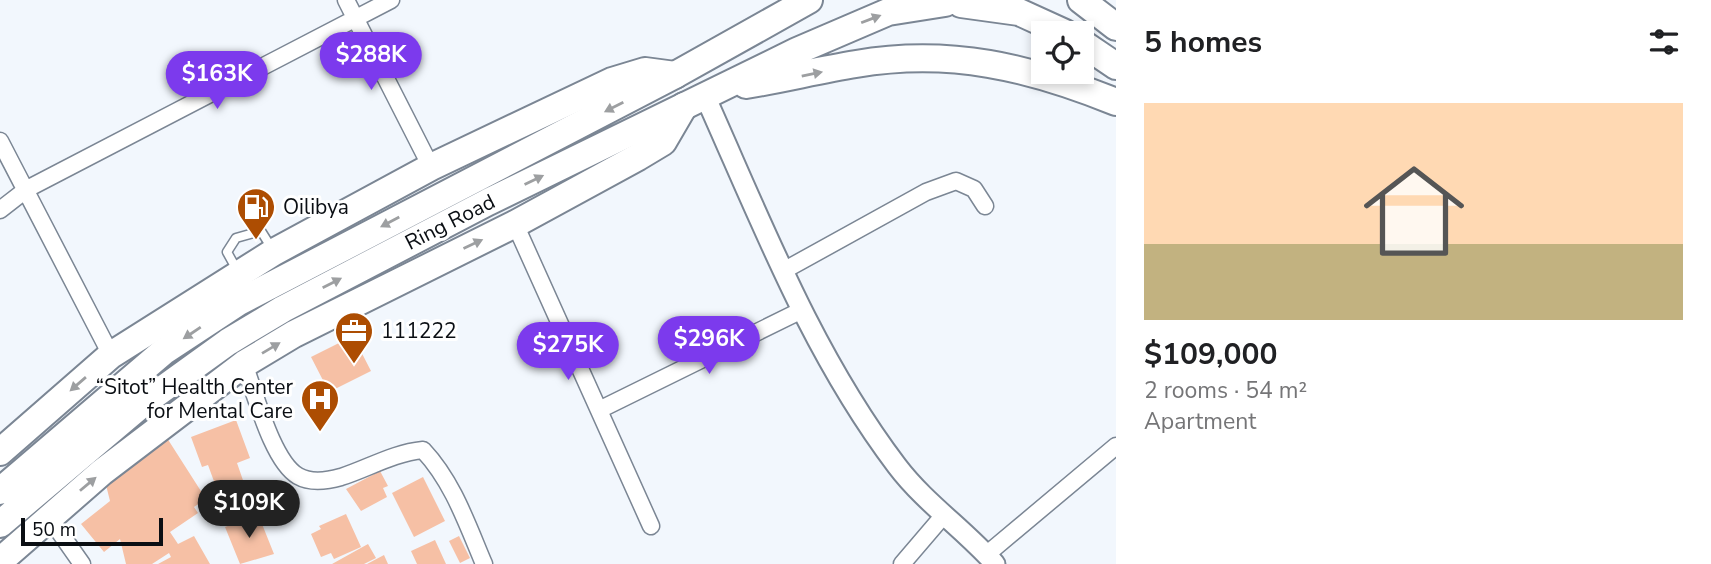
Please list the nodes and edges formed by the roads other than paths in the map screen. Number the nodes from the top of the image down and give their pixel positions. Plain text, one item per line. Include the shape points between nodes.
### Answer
1 (346, 0) edge
2 (391, 0) edge
3 (792, 0) edge
4 (809, 0) edge
5 (1081, 0) edge
6 (956, 2) edge
7 (354, 18) junction
8 (1039, 21) edge
9 (764, 26) junction
10 (1116, 27) edge
11 (1094, 51) edge
12 (1116, 66) edge
13 (675, 75) junction
14 (703, 97) junction
15 (1116, 103) edge
16 (0, 141) edge
17 (430, 167) junction
18 (27, 189) junction
19 (985, 206) dead end
20 (0, 210) edge
21 (515, 224) junction
22 (783, 271) junction
23 (802, 310) junction
24 (111, 355) junction
25 (244, 364) junction
26 (601, 409) junction
27 (1116, 446) edge
28 (0, 453) edge
29 (0, 491) edge
30 (943, 516) junction
31 (49, 517) junction
32 (0, 524) edge
33 (651, 526) dead end
34 (991, 559) edge
35 (0, 561) edge
36 (82, 564) edge
37 (484, 564) edge
38 (902, 564) edge

1 - 7 street
2 - 7 street
3 - 9 main road
4 - 9 main road, Ring Road
5 - 10 main road
6 - 8 main road, Ring Road via 1019,12
14 -> 6 main road, Ring Road via 878,16
7 - 17 street
7 - 18 street
9 - 13 main road, Ring Road
11 - 12 main road
13 - 17 main road via 645,71 612,80
13 -> 29 main road, Ring Road via 239,302 163,352
14 -> 15 main road via 854,64 930,58 1000,65 1057,78
14 - 21 main road via 663,142
14 - 22 street
32 -> 14 main road, Ring Road via 142,404 228,342 476,209
16 - 18 street
17 - 24 main road via 239,273
18 - 20 street
18 - 24 street
19 - 22 street via 974,189 956,181 926,192
25 -> 21 main road via 294,334
21 - 26 street
22 - 23 street
23 - 26 street
23 - 30 street via 846,393 898,468
24 -> 28 main road
31 -> 25 main road
25 - 37 street via 281,459 298,476 317,481 340,477 401,452 423,450 438,466 458,502
26 - 33 street
27 - 34 street
30 - 34 street
30 - 38 street
31 - 35 main road
31 - 36 street

